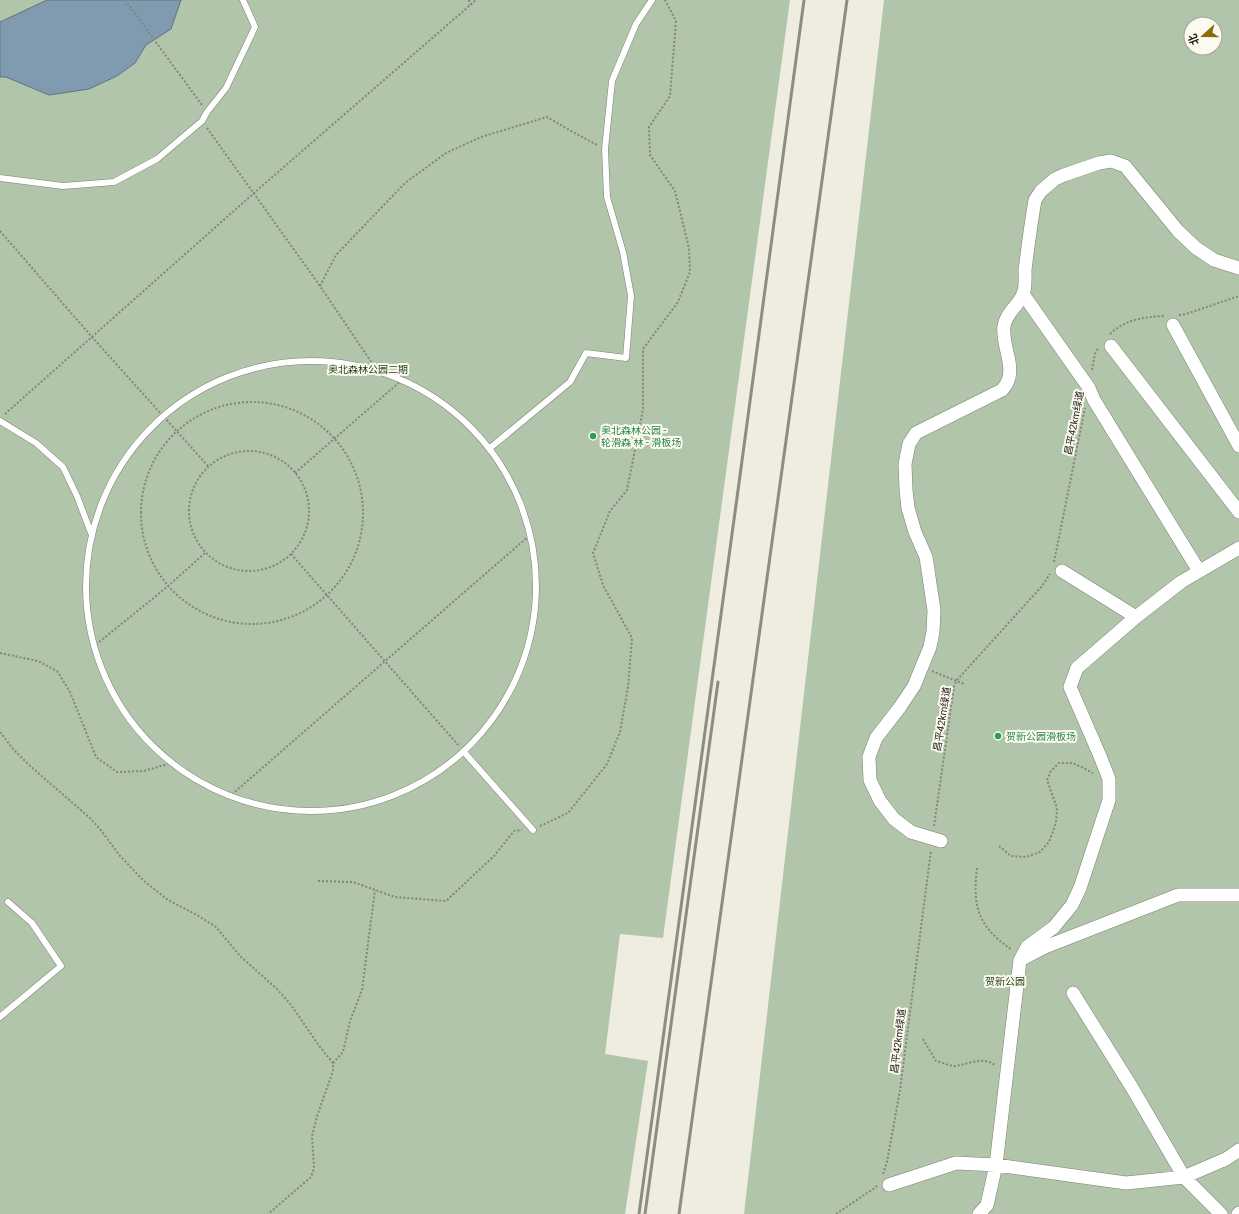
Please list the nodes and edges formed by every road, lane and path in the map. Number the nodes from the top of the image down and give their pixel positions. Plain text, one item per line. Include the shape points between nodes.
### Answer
1 (125, 0) edge
2 (243, 0) edge
3 (469, 0) edge
4 (476, 0) edge
5 (652, 0) edge
6 (665, 0) edge
7 (470, 5) junction
8 (207, 112) junction
9 (202, 121) junction
10 (605, 149) junction
11 (0, 178) edge
12 (254, 193) junction
13 (0, 230) edge
14 (1239, 268) edge
15 (320, 286) junction
16 (1024, 294) junction
17 (1239, 296) edge
18 (1172, 319) junction
19 (92, 337) junction
20 (1106, 342) junction
21 (376, 369) junction
22 (406, 372) dead end
23 (403, 379) junction
24 (1089, 388) junction
25 (162, 414) junction
26 (0, 418) edge
27 (0, 421) edge
28 (176, 430) junction
29 (336, 438) junction
30 (1239, 446) edge
31 (490, 448) junction
32 (208, 466) junction
33 (295, 473) junction
34 (1239, 512) edge
35 (91, 533) junction
36 (530, 535) junction
37 (1239, 548) edge
38 (205, 553) junction
39 (291, 554) junction
40 (1056, 568) junction
41 (1199, 571) junction
42 (167, 587) junction
43 (328, 596) junction
44 (1136, 617) junction
45 (93, 647) junction
46 (0, 653) edge
47 (384, 662) junction
48 (922, 668) junction
49 (957, 680) junction
50 (964, 684) dead end
51 (0, 732) edge
52 (464, 752) junction
53 (171, 763) junction
54 (1109, 779) junction
55 (229, 796) junction
56 (533, 830) junction
57 (937, 840) junction
58 (999, 846) dead end
59 (977, 868) dead end
60 (318, 881) dead end
61 (375, 890) junction
62 (1239, 895) edge
63 (8, 902) dead end
64 (1020, 960) junction
65 (1073, 994) dead end
66 (0, 1017) edge
67 (923, 1039) dead end
68 (332, 1063) junction
69 (1007, 1073) junction
70 (1239, 1150) edge
71 (996, 1165) junction
72 (1184, 1177) junction
73 (889, 1185) dead end
74 (268, 1214) edge
75 (836, 1214) edge
76 (979, 1214) edge
77 (1221, 1214) edge

1 - 8 path
2 - 8 lane via 255,27 226,88
3 - 7 path
4 - 7 path
5 - 10 lane via 636,24 612,81
6 - 56 path via 676,21 670,96 649,127 650,155 675,191 689,248 690,272 678,302 643,349 643,409 627,490 610,511 593,553 603,584 632,638 628,687 620,732 607,764 568,813
7 - 12 path
8 - 9 lane
9 - 11 lane via 157,159 114,182 64,186
9 - 12 path
10 - 15 path via 547,117 481,137 446,153 405,183 336,255
10 - 31 lane via 607,197 623,252 631,296 626,358 586,353 570,382
12 - 15 path
12 - 19 path
13 - 19 path
14 - 16 street via 1214,260 1196,248 1178,231 1125,166 1111,161 1055,179 1038,195 1031,224
15 - 21 path
16 - 24 street
16 - 48 street via 1004,324 1010,371 1008,384 1002,390 916,433 909,444 905,464 908,508 926,557 934,610 930,647
17 - 18 path, 昌平42km绿道
18 - 20 path, 昌平42km绿道 via 1146,317 1132,320 1122,324
18 - 30 street
19 - 25 path
19 - 26 path
20 - 24 path, 昌平42km绿道 via 1095,354
20 - 34 street
21 - 23 lane
21 - 25 lane via 320,359 263,364 209,383
22 - 23 path
23 - 29 path
23 - 31 lane via 450,408
24 - 40 path, 昌平42km绿道
24 - 41 street via 1102,414
25 - 28 path
25 - 35 lane via 130,449 106,489
27 - 35 lane via 36,443 63,467
28 - 29 path via 214,407 257,400 300,411
28 - 32 path
28 - 42 path via 150,464 139,506 145,549
29 - 33 path
29 - 43 path via 355,467 364,501 363,522 362,536 350,569
31 - 36 lane via 521,504
32 - 33 path via 224,456 243,451 262,453 280,460
32 - 38 path via 194,485 188,509 192,532
33 - 39 path via 306,492 309,514 303,536
35 - 45 lane via 85,590
36 - 47 path
36 - 52 lane via 536,582 532,629 518,675 495,716
37 - 41 street
38 - 39 path via 224,566 248,572 271,567
38 - 42 path
39 - 43 path
40 - 44 street
40 - 49 path, 昌平42km绿道
41 - 44 street
42 - 43 path via 202,614 246,626 290,619
42 - 45 path
43 - 47 path
44 - 54 street via 1077,668 1070,687
45 - 53 lane via 111,691 137,730
46 - 53 path via 38,661 57,671 70,692 96,757 117,772 144,771
47 - 52 path
47 - 55 path
48 - 49 path
48 - 57 street via 914,686 876,738 869,757 870,780 880,801 894,819 911,832
49 - 50 path
49 - 57 path, 昌平42km绿道 via 954,687
51 - 68 path via 29,765 90,818 144,881 168,900 216,927 240,956 277,989
52 - 55 lane via 424,782 378,802 328,811 278,810
52 - 56 lane
53 - 55 lane via 199,782
54 - 58 path via 1072,763 1060,763 1051,771 1047,780 1057,808 1056,823 1049,842 1040,852 1026,857 1010,856
54 - 64 street via 1109,800 1072,905 1054,927 1027,947
56 - 61 path via 514,831 494,856 446,901 395,897
57 - 75 path, 昌平42km绿道 via 887,1162 876,1187
59 - 64 path via 976,903 984,924 998,940 1017,954
60 - 61 path via 353,882
61 - 68 path via 362,990 350,1021 343,1052
62 - 64 street via 1178,895
63 - 66 lane via 32,923 61,966
64 - 69 street
65 - 72 street
67 - 69 path via 936,1061 953,1066 975,1061 990,1061
68 - 74 path via 333,1072 312,1136 314,1168 311,1177
69 - 71 street
70 - 72 street via 1226,1159
71 - 72 street via 1126,1182
71 - 73 street via 956,1163
71 - 76 street via 987,1205
72 - 77 street

